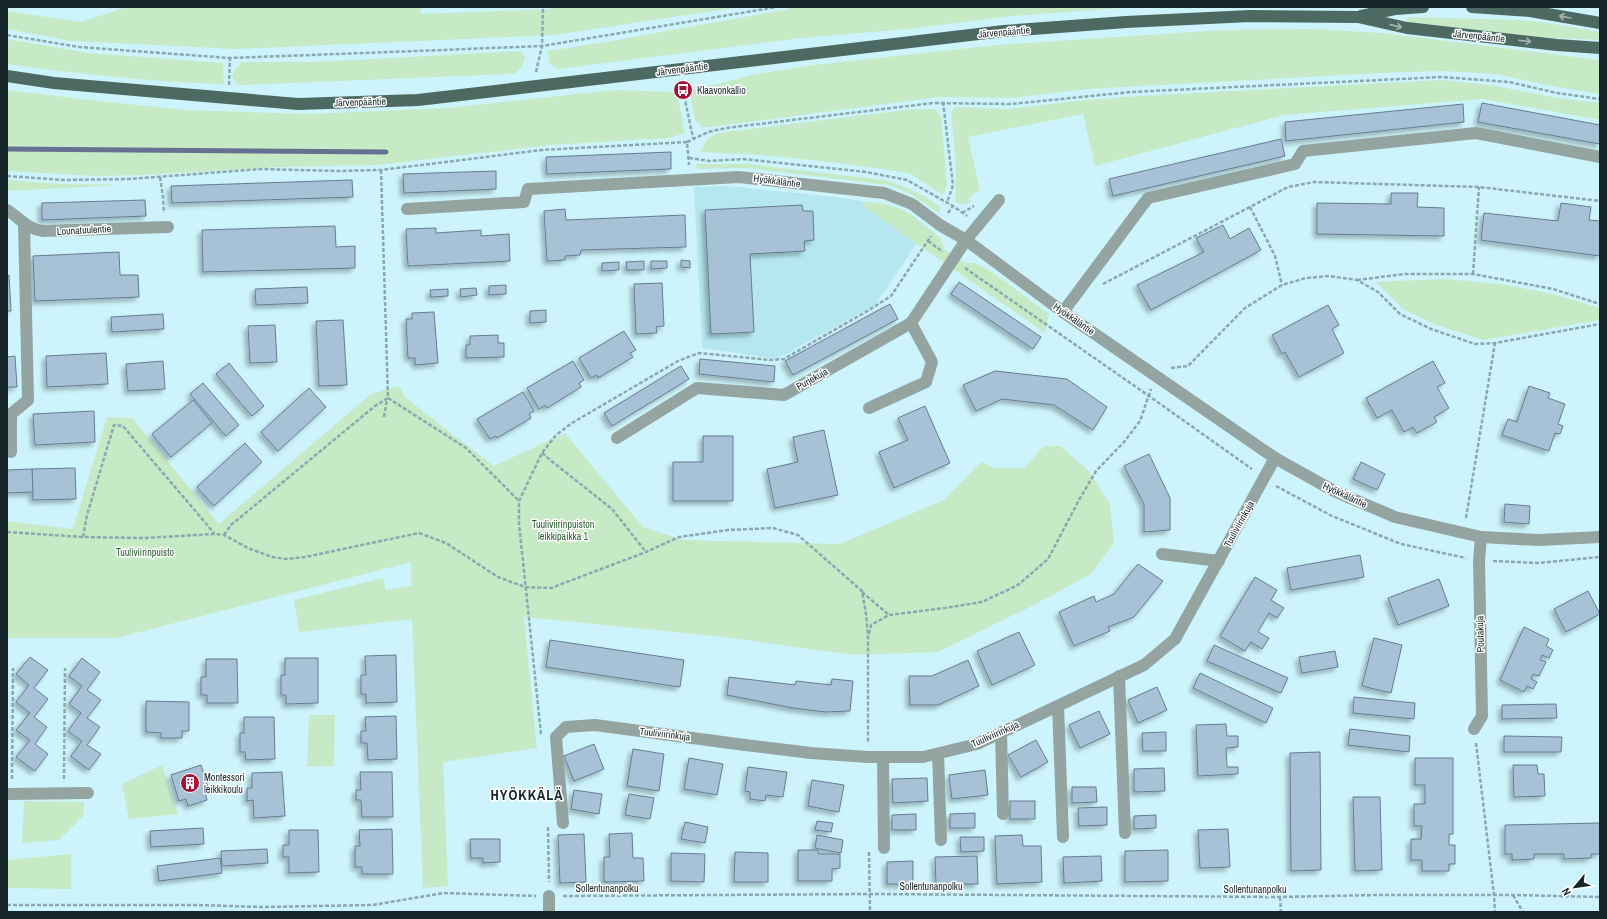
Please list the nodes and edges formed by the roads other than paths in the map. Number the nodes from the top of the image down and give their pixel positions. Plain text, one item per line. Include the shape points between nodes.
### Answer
1 (1423, 7) edge
2 (1472, 7) edge
3 (1358, 17) junction
4 (1600, 23) edge
5 (1600, 48) edge
6 (7, 76) edge
7 (1600, 157) edge
8 (999, 200) dead end
9 (407, 209) dead end
10 (7, 210) edge
11 (24, 224) junction
12 (167, 226) road end
13 (966, 240) junction
14 (1063, 312) junction
15 (911, 323) junction
16 (869, 408) dead end
17 (618, 438) dead end
18 (11, 452) dead end
19 (1275, 458) junction
20 (1481, 537) junction
21 (1600, 537) edge
22 (1162, 554) dead end
23 (1219, 561) junction
24 (1120, 676) junction
25 (1058, 706) junction
26 (1474, 728) road end
27 (1001, 732) junction
28 (938, 754) junction
29 (883, 757) junction
30 (88, 793) dead end
31 (10, 794) edge
32 (1003, 814) dead end
33 (563, 823) dead end
34 (1125, 833) dead end
35 (1063, 837) dead end
36 (941, 840) dead end
37 (884, 848) dead end
38 (549, 896) road end
39 (549, 912) edge

1 - 3 main road, Järvenpääntie via 1395,9
4 -> 2 main road via 1530,11
3 -> 5 main road, Järvenpääntie via 1407,28
3 - 6 main road, Järvenpääntie via 1250,16 1004,31 411,100 298,104 54,83
7 - 14 street via 1476,133 1303,151 1295,164 1148,198
8 - 13 street, Purjekuja
9 - 13 street, Hyökkäläntie via 524,202 528,189 739,176 884,193 912,204
10 - 11 street, Lounatuulentie
11 - 12 street, Lounatuulentie via 34,230 43,231
11 - 18 street via 28,400 11,414
13 - 14 street, Hyökkäläntie
13 - 15 street, Purjekuja
14 - 19 street, Hyökkäläntie
15 - 16 street via 932,362 926,382
15 - 17 street, Purjekuja via 784,395 697,388
19 - 20 street, Hyökkäläntie via 1334,491 1395,517
19 - 23 street, Tuuliviirinkuja
20 - 21 street, Hyökkäläntie via 1538,540
20 - 26 street, Poutakuja via 1479,561 1482,716
22 - 23 street
23 - 24 street, Tuuliviirinkuja via 1175,639 1144,665
24 - 25 street, Tuuliviirinkuja
24 - 34 street
25 - 27 street, Tuuliviirinkuja
25 - 35 street
27 - 28 street, Tuuliviirinkuja via 977,744
27 - 32 street
28 - 29 street, Tuuliviirinkuja via 923,757
28 - 36 street
29 - 33 street, Tuuliviirinkuja via 811,753 595,725 566,727 556,737
29 - 37 street
30 - 31 street
38 - 39 street

